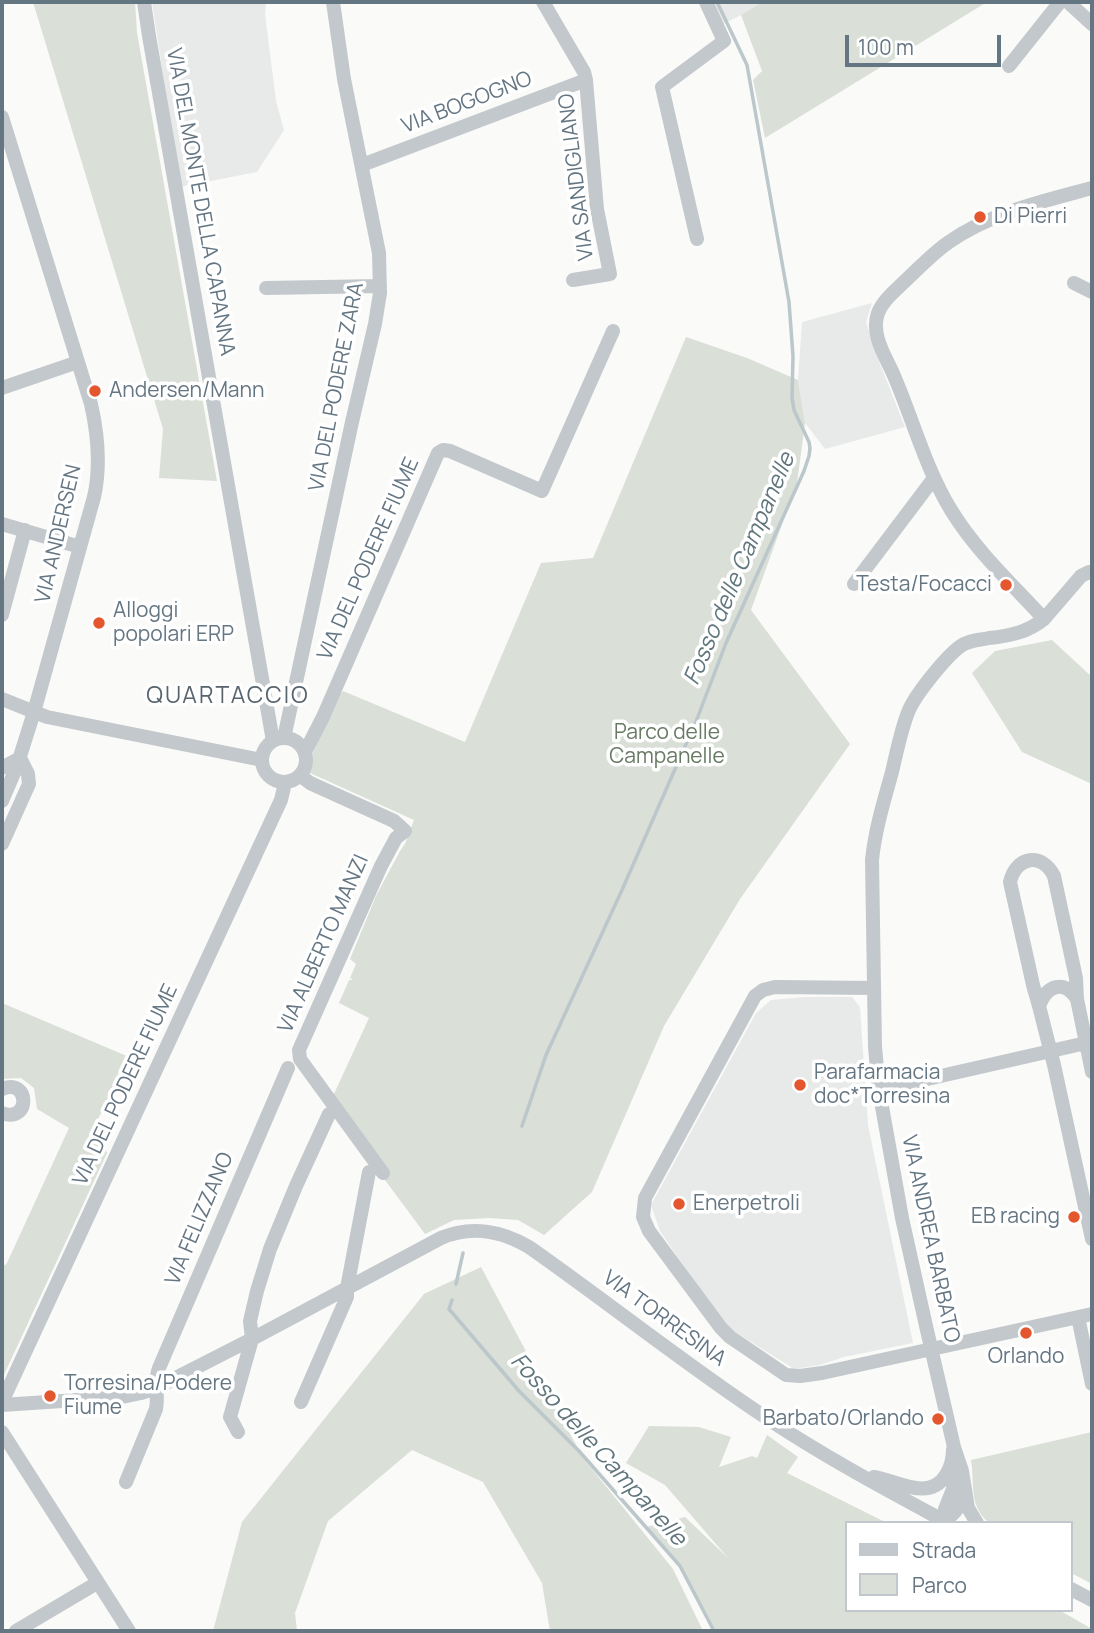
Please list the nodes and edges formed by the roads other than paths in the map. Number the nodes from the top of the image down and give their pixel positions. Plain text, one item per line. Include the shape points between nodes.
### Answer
1 (144, 2) edge
2 (333, 2) edge
3 (543, 2) edge
4 (706, 2) edge
5 (1060, 2) edge
6 (1068, 2) edge
7 (1092, 24) edge
8 (1009, 66) dead end
9 (586, 80) junction
10 (2, 117) edge
11 (362, 165) junction
12 (1092, 188) edge
13 (697, 239) dead end
14 (573, 280) dead end
15 (1074, 283) dead end
16 (380, 286) junction
17 (266, 288) dead end
18 (1092, 292) edge
19 (613, 331) dead end
20 (78, 362) junction
21 (2, 388) edge
22 (934, 478) junction
23 (2, 524) edge
24 (25, 530) junction
25 (80, 547) junction
26 (1092, 573) edge
27 (854, 584) dead end
28 (2, 615) edge
29 (1044, 619) junction
30 (2, 699) edge
31 (34, 712) junction
32 (279, 739) junction
33 (305, 751) junction
34 (20, 758) junction
35 (262, 760) junction
36 (2, 768) edge
37 (301, 776) junction
38 (285, 783) junction
39 (2, 801) edge
40 (2, 844) edge
41 (874, 988) junction
42 (1077, 999) junction
43 (1040, 1006) junction
44 (1089, 1044) edge
45 (1051, 1052) junction
46 (288, 1068) dead end
47 (1092, 1072) edge
48 (2, 1089) edge
49 (879, 1090) junction
50 (329, 1114) dead end
51 (2, 1115) edge
52 (1092, 1239) edge
53 (347, 1288) junction
54 (1085, 1316) edge
55 (252, 1339) junction
56 (932, 1349) junction
57 (1092, 1384) edge
58 (156, 1388) junction
59 (301, 1402) dead end
60 (2, 1404) edge
61 (2, 1432) edge
62 (238, 1433) dead end
63 (953, 1453) junction
64 (861, 1476) junction
65 (126, 1482) dead end
66 (964, 1489) junction
67 (944, 1521) edge
68 (946, 1521) edge
69 (947, 1521) edge
70 (976, 1521) edge
71 (97, 1583) junction
72 (1073, 1590) edge
73 (1092, 1600) edge
74 (16, 1631) edge
75 (129, 1631) edge

1 - 32 street, VIA DEL MONTE DELLA CAPANNA
2 - 11 street, VIA DEL PODERE ZARA
3 - 9 street
4 - 13 street via 724,41 662,87
5 - 8 street
6 - 7 street
9 - 11 street, VIA BOGOGNO
9 - 14 street, VIA SANDIGLIANO via 597,209 610,274
10 - 20 street, VIA ANDERSEN
11 - 16 street, VIA DEL PODERE ZARA via 379,253
12 - 22 street via 1010,213 956,237 881,306 876,322 880,344
15 - 18 street
16 - 17 street
16 - 32 street, VIA DEL PODERE ZARA
19 - 33 street, VIA DEL PODERE FIUME via 542,491 450,451 438,453
20 - 21 street
20 - 25 street, VIA ANDERSEN via 93,415 98,460 96,488
22 - 27 street
22 - 29 street via 980,550
23 - 24 street
24 - 25 street
24 - 28 street
25 - 31 street, VIA ANDERSEN
26 - 29 street via 1079,578
29 - 41 street, VIA ANDREA BARBATO via 1017,634 962,645 910,707 873,848
30 - 31 street
31 - 34 street, VIA ANDERSEN
31 - 35 street
32 - 33 street via 289,738
32 - 35 street via 265,748
33 - 37 street via 307,765
34 - 36 street
34 - 39 street, VIA ANDERSEN
34 - 40 street, VIA ANDERSEN via 28,788
35 - 38 street via 268,776
37 - 38 street
37 - 53 street, VIA ALBERTO MANZI via 394,821 405,831 381,866 299,1051 376,1173
38 - 60 street, VIA DEL PODERE FIUME
41 - 49 street, VIA ANDREA BARBATO
41 - 56 street via 775,987 755,996 652,1184 643,1217 724,1332 786,1374 809,1375
42 - 43 street via 1056,987 1046,993
42 - 43 street via 1054,876 1041,862 1028,860 1017,867 1010,882
42 - 44 street
43 - 45 street
44 - 45 street
44 - 47 street
45 - 49 street
45 - 52 street
46 - 58 street, VIA FELIZZANO via 159,1368
48 - 51 street via 16,1088 24,1100 18,1113
49 - 56 street, VIA ANDREA BARBATO
50 - 55 street via 270,1249 250,1321
53 - 55 street, VIA TORRESINA
53 - 59 street
53 - 64 street, VIA TORRESINA via 445,1236 478,1231 509,1236 751,1408
54 - 56 street
54 - 57 street
55 - 58 street, VIA TORRESINA
55 - 62 street via 230,1418
56 - 63 street, VIA ANDREA BARBATO
58 - 60 street, VIA TORRESINA via 122,1397
58 - 65 street, VIA FELIZZANO via 156,1409
61 - 71 street
63 - 64 street via 940,1482 927,1488
63 - 66 street, VIA ANDREA BARBATO
63 - 68 street via 955,1481 944,1512
64 - 67 street, VIA TORRESINA
66 - 69 street via 957,1510
66 - 70 street, VIA ANDREA BARBATO
71 - 74 street
71 - 75 street
72 - 73 street

